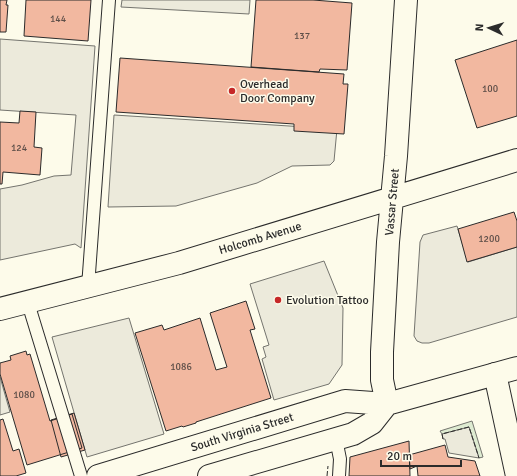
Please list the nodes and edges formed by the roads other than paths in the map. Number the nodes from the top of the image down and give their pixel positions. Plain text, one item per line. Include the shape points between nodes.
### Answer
1 (109, 0) edge
2 (406, 0) edge
3 (517, 160) edge
4 (392, 198) junction
5 (88, 287) junction
6 (28, 303) junction
7 (0, 309) edge
8 (517, 368) edge
9 (495, 374) junction
10 (387, 404) junction
11 (336, 438) junction
12 (81, 476) edge
13 (98, 476) edge
14 (209, 476) edge
15 (339, 476) edge
16 (517, 476) edge

1 - 5 lane
2 - 4 street, Vassar Street
3 - 4 street, Holcomb Avenue
4 - 5 street, Holcomb Avenue via 179,263
4 - 10 street, Vassar Street via 382,352 382,380
5 - 6 street, Holcomb Avenue
6 - 7 street, Holcomb Avenue
6 - 12 lane
8 - 9 street, South Virginia Street
9 - 10 street, South Virginia Street
9 - 16 street
10 - 11 street via 372,423 353,434
10 - 13 street, South Virginia Street via 345,401
11 - 14 street
11 - 15 lane via 340,459

